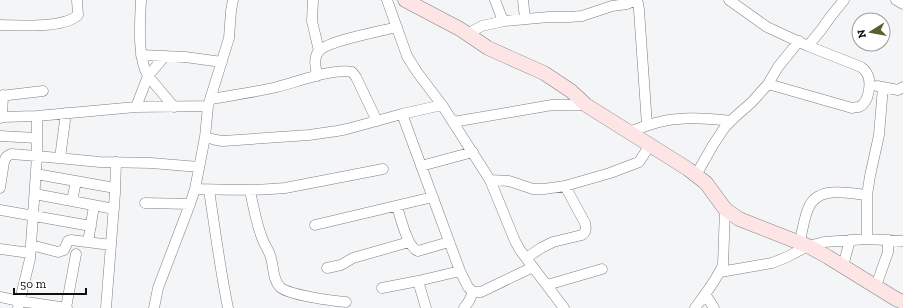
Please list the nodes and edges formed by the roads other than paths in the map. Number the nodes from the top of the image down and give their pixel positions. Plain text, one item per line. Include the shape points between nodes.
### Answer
1 (77, 0) edge
2 (141, 0) edge
3 (233, 0) edge
4 (313, 0) edge
5 (387, 0) edge
6 (405, 0) edge
7 (495, 0) edge
8 (523, 0) edge
9 (635, 0) edge
10 (729, 0) edge
11 (844, 0) edge
12 (896, 0) edge
13 (903, 4) edge
14 (525, 19) junction
15 (504, 20) junction
16 (0, 25) edge
17 (397, 27) junction
18 (467, 34) junction
19 (804, 44) junction
20 (319, 51) junction
21 (141, 55) junction
22 (165, 56) junction
23 (222, 62) junction
24 (148, 76) junction
25 (317, 76) junction
26 (768, 84) junction
27 (869, 85) junction
28 (883, 87) junction
29 (903, 87) edge
30 (43, 91) dead end
31 (2, 96) edge
32 (210, 102) junction
33 (442, 105) junction
34 (586, 105) junction
35 (136, 107) junction
36 (174, 107) junction
37 (66, 113) junction
38 (402, 114) junction
39 (37, 116) junction
40 (1, 118) edge
41 (377, 121) junction
42 (731, 121) junction
43 (453, 122) junction
44 (647, 125) junction
45 (629, 132) junction
46 (0, 136) edge
47 (205, 137) junction
48 (38, 138) junction
49 (650, 144) junction
50 (473, 152) junction
51 (37, 156) junction
52 (60, 158) junction
53 (116, 162) junction
54 (421, 166) junction
55 (199, 167) junction
56 (383, 169) dead end
57 (36, 174) junction
58 (696, 175) junction
59 (490, 180) junction
60 (76, 181) junction
61 (565, 186) junction
62 (0, 188) edge
63 (115, 188) junction
64 (195, 189) junction
65 (209, 190) junction
66 (250, 190) junction
67 (35, 194) junction
68 (867, 195) junction
69 (433, 197) junction
70 (72, 201) junction
71 (145, 203) dead end
72 (190, 204) junction
73 (94, 206) junction
74 (397, 206) junction
75 (725, 208) junction
76 (114, 209) junction
77 (0, 210) edge
78 (33, 216) junction
79 (315, 225) dead end
80 (91, 226) junction
81 (867, 239) junction
82 (850, 240) junction
83 (888, 240) junction
84 (903, 241) edge
85 (88, 242) junction
86 (409, 242) junction
87 (449, 242) junction
88 (804, 244) junction
89 (111, 245) junction
90 (0, 249) edge
91 (31, 249) junction
92 (76, 254) dead end
93 (526, 258) junction
94 (844, 266) junction
95 (533, 267) junction
96 (327, 268) dead end
97 (602, 269) dead end
98 (460, 271) junction
99 (720, 272) junction
100 (418, 281) junction
101 (547, 285) junction
102 (876, 286) junction
103 (382, 288) dead end
104 (473, 292) junction
105 (705, 294) junction
106 (0, 297) edge
107 (346, 302) dead end
108 (903, 302) edge
109 (18, 304) edge
110 (67, 308) edge
111 (106, 308) edge
112 (154, 308) edge
113 (228, 308) edge
114 (426, 308) edge
115 (464, 308) edge
116 (564, 308) edge
117 (695, 308) edge
118 (714, 308) edge

1 - 16 street via 78,15 75,18 51,24
2 - 21 street
3 - 23 street
4 - 20 street via 312,21
5 - 17 street
6 - 18 street
7 - 15 street
8 - 14 street
9 - 14 street via 582,16
9 - 44 street via 639,10
10 - 19 street via 767,27
11 - 19 street via 821,30
12 - 13 street
14 - 15 street
15 - 18 street via 482,26
17 - 20 street via 325,46
17 - 33 street via 407,56
18 - 34 street via 488,48 544,73 571,91
19 - 26 street via 778,67
19 - 27 street via 861,67 866,71
20 - 25 street via 315,65
21 - 22 street
21 - 24 street
22 - 23 street
22 - 24 street
23 - 32 street
24 - 35 street
24 - 36 street
25 - 32 street
25 - 41 street via 352,72
26 - 27 street via 852,108 863,103
26 - 42 street via 746,109
27 - 28 street
28 - 29 street via 898,90
28 - 68 street via 879,135
30 - 31 street
31 - 40 street
32 - 36 street
32 - 47 street
33 - 38 street
33 - 43 street
34 - 43 street via 552,105
34 - 45 street
35 - 36 street
35 - 37 street
37 - 39 street
37 - 52 street
38 - 41 street
38 - 54 street
39 - 40 street
39 - 48 street
41 - 47 street via 309,135 223,141
42 - 44 street via 678,119
42 - 58 street via 713,145
43 - 50 street
44 - 45 street
45 - 49 street
46 - 48 street
47 - 55 street
48 - 51 street
49 - 58 street
49 - 61 street via 639,162
50 - 54 street
50 - 59 street
51 - 52 street
51 - 57 street
51 - 62 street via 11,154 6,157
52 - 53 street
53 - 55 street
53 - 63 street
54 - 69 street
55 - 64 street
56 - 66 street via 286,188
57 - 60 street
57 - 67 street
58 - 75 street via 706,183
59 - 61 street via 509,181 533,189
59 - 93 street via 515,241
60 - 63 street
60 - 70 street
61 - 93 street via 585,223 585,233 553,242
63 - 76 street
64 - 65 street
64 - 72 street
65 - 66 street
65 - 113 street
66 - 107 street via 256,219 270,255 276,282 281,288 294,294
67 - 70 street
67 - 78 street
68 - 81 street
68 - 88 street via 839,192 820,195 814,199 807,210
69 - 74 street
69 - 87 street
70 - 73 street
71 - 72 street
72 - 112 street via 158,288
73 - 76 street
73 - 80 street
74 - 79 street
74 - 86 street
75 - 88 street via 739,218
75 - 99 street via 723,265
76 - 89 street
77 - 78 street
78 - 80 street
78 - 91 street
80 - 85 street
81 - 82 street
81 - 83 street
82 - 88 street
82 - 94 street
83 - 84 street
83 - 102 street via 888,252
85 - 89 street
85 - 91 street via 68,241 64,250 58,252
86 - 87 street via 414,250 418,251
86 - 96 street
87 - 98 street
88 - 94 street
88 - 99 street via 779,261
89 - 111 street
90 - 91 street
91 - 109 street
92 - 110 street
93 - 95 street
94 - 102 street
95 - 101 street
95 - 104 street via 481,292
97 - 101 street
98 - 100 street
98 - 104 street
99 - 105 street
100 - 103 street
100 - 114 street
101 - 116 street
102 - 108 street
104 - 115 street
105 - 117 street
105 - 118 street
106 - 109 street
109 - 110 street

